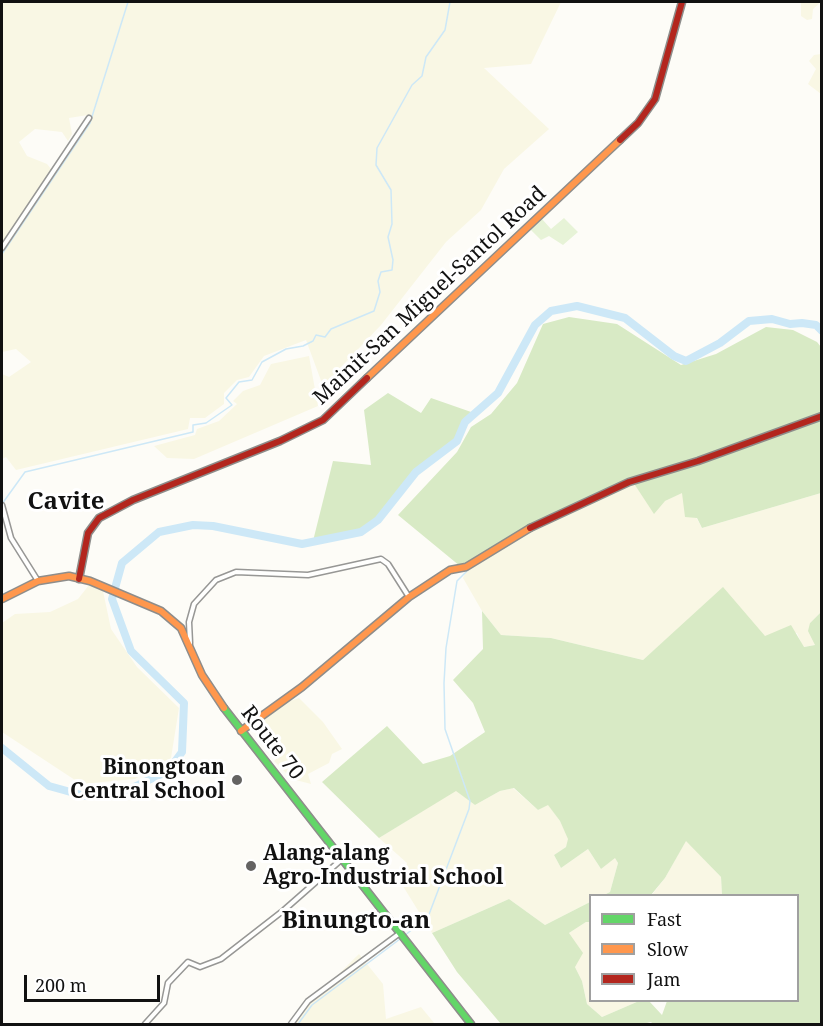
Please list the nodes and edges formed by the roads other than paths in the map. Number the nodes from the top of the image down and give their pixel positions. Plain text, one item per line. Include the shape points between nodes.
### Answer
1 (682, 2) edge
2 (89, 118) dead end
3 (2, 248) edge
4 (822, 416) edge
5 (2, 505) edge
6 (79, 579) junction
7 (38, 580) junction
8 (409, 597) junction
9 (2, 599) edge
10 (191, 650) junction
11 (242, 731) junction
12 (342, 859) junction
13 (401, 933) junction
14 (145, 1024) edge
15 (291, 1024) edge
16 (471, 1024) edge

1 - 6 main road, Mainit-San Miguel-Santol Road via 655,99 638,123 323,420 99,518 88,533
2 - 3 street
4 - 8 main road via 611,490 518,534 466,567 450,570
5 - 7 street via 10,538
6 - 7 main road, Route 70 via 69,576
6 - 10 main road, Route 70 via 172,618
7 - 9 main road, Route 70
8 - 10 street via 381,559 308,575 236,572 216,580 194,604 189,622
8 - 11 main road via 302,687
10 - 11 main road, Route 70 via 202,675
11 - 12 main road, Route 70
12 - 13 main road, Route 70
12 - 14 street via 221,959 200,967 188,962 168,983 164,1003
13 - 15 street via 308,1001
13 - 16 main road, Route 70

